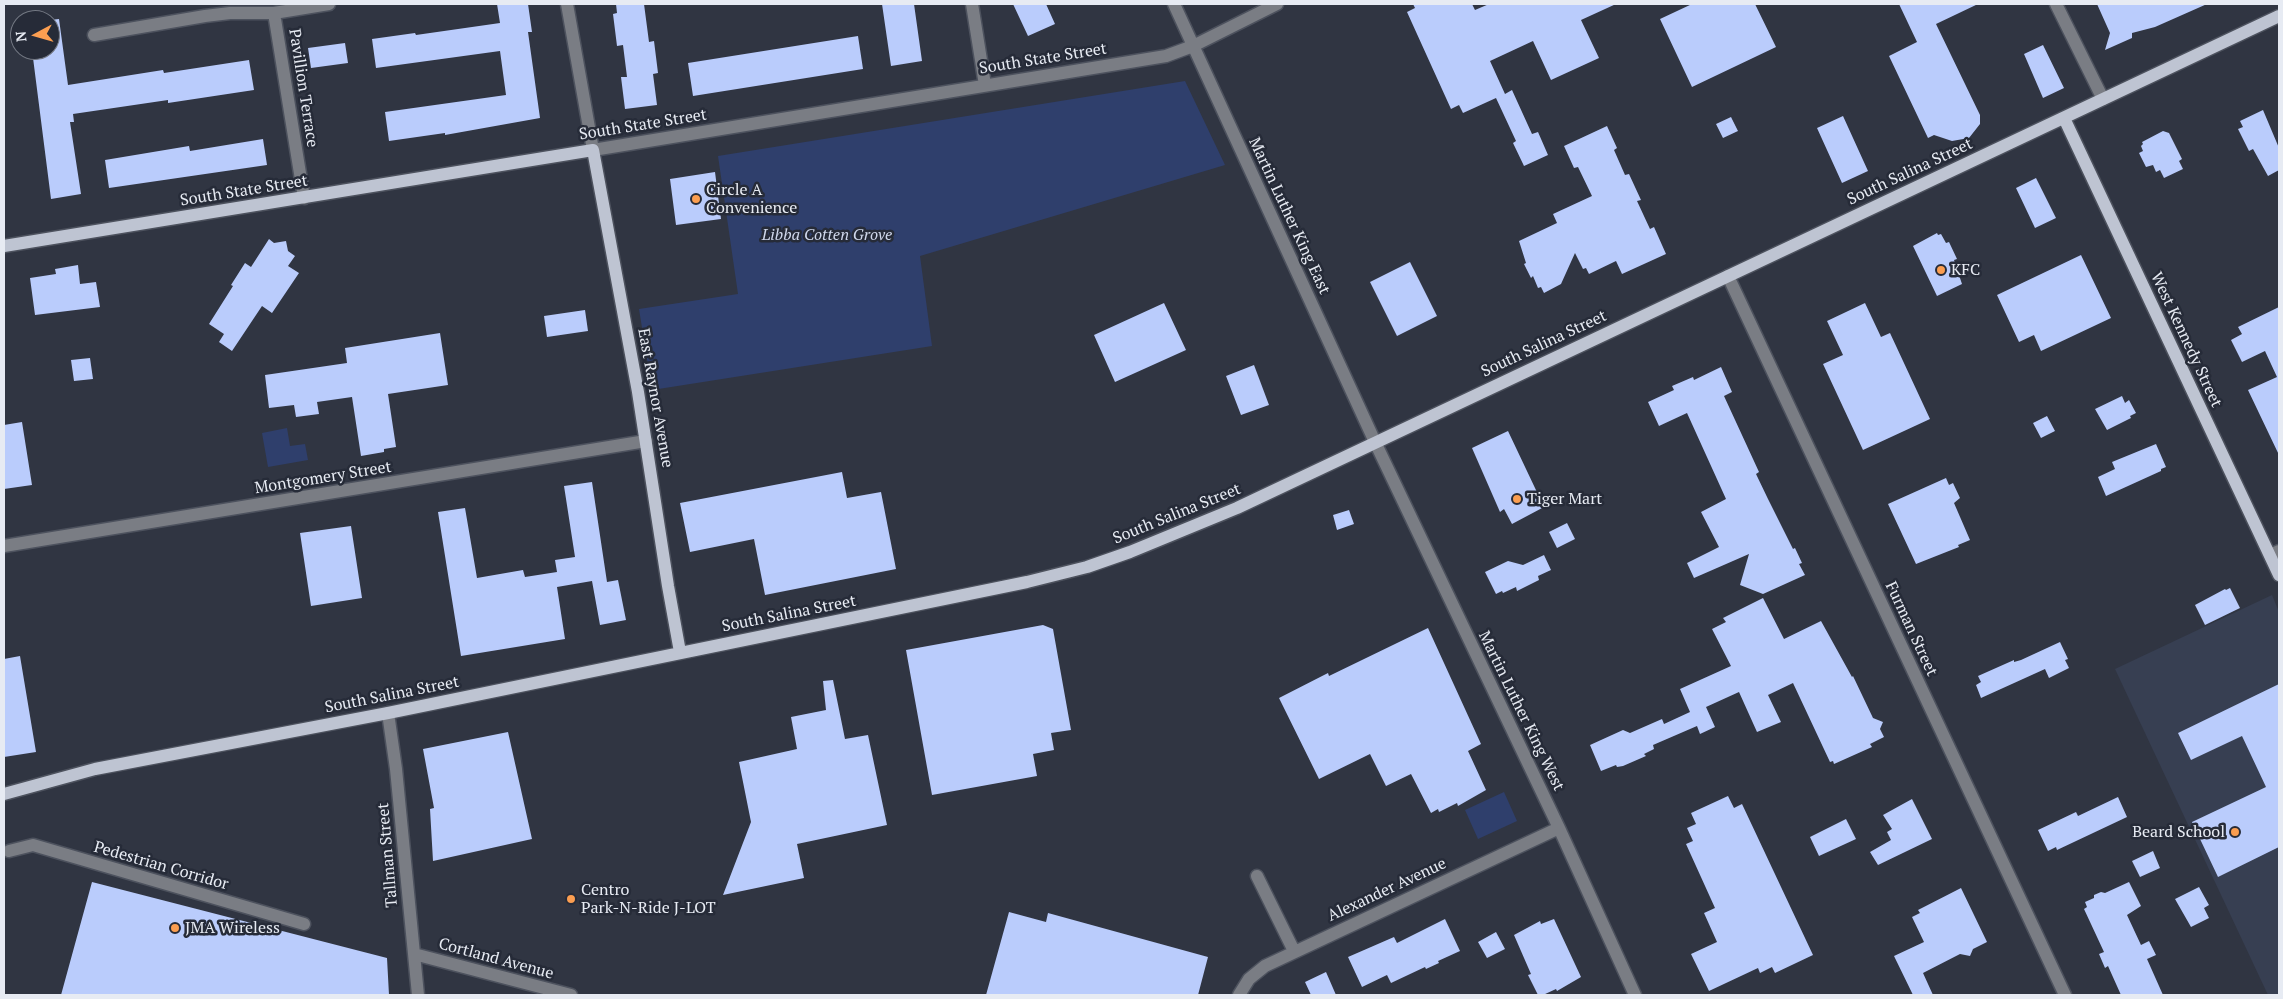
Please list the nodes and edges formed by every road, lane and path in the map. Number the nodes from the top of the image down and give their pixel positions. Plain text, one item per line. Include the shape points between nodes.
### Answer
1 (329, 4) edge
2 (567, 4) edge
3 (972, 4) edge
4 (1174, 4) edge
5 (1278, 4) edge
6 (2056, 4) edge
7 (274, 13) junction
8 (2279, 16) edge
9 (94, 35) dead end
10 (1193, 46) junction
11 (985, 85) junction
12 (2103, 99) junction
13 (2064, 118) junction
14 (593, 150) junction
15 (304, 198) junction
16 (4, 246) edge
17 (1728, 276) junction
18 (646, 441) junction
19 (1375, 442) junction
20 (4, 546) edge
21 (2274, 553) edge
22 (2279, 575) edge
23 (680, 652) junction
24 (388, 713) junction
25 (4, 794) edge
26 (1559, 828) junction
27 (9, 851) dead end
28 (1256, 876) dead end
29 (304, 924) dead end
30 (1294, 951) junction
31 (414, 954) junction
32 (418, 995) edge
33 (570, 995) edge
34 (1239, 995) edge
35 (1635, 995) edge
36 (2065, 995) edge

1 - 7 street
2 - 14 street
3 - 11 street
4 - 10 street, Martin Luther King East
5 - 10 street, South State Street
6 - 12 street
7 - 9 street via 230,13
7 - 15 street, Pavillion Terrace
8 - 12 main road, South Salina Street
10 - 11 street, South State Street via 1166,56
10 - 19 street, Martin Luther King East
11 - 14 street, South State Street
12 - 13 main road, South Salina Street
13 - 17 main road, South Salina Street
13 - 21 main road, West Kennedy Street
14 - 15 main road, South State Street
14 - 18 main road, East Raynor Avenue
15 - 16 main road, South State Street
17 - 19 main road, South Salina Street
17 - 36 street, Furman Street
18 - 20 street, Montgomery Street
18 - 23 main road, East Raynor Avenue
19 - 23 main road, South Salina Street via 1229,511 1087,567
19 - 26 street, Martin Luther King West
21 - 22 main road, West Kennedy Street
23 - 24 main road, South Salina Street
24 - 25 main road, South Salina Street via 95,769
24 - 31 street, Tallman Street
26 - 30 street, Alexander Avenue
26 - 35 street, Martin Luther King West
27 - 29 street, Pedestrian Corridor via 33,845
28 - 30 street
30 - 34 street, Alexander Avenue via 1265,966 1249,979
31 - 32 street, Tallman Street
31 - 33 street, Cortland Avenue

